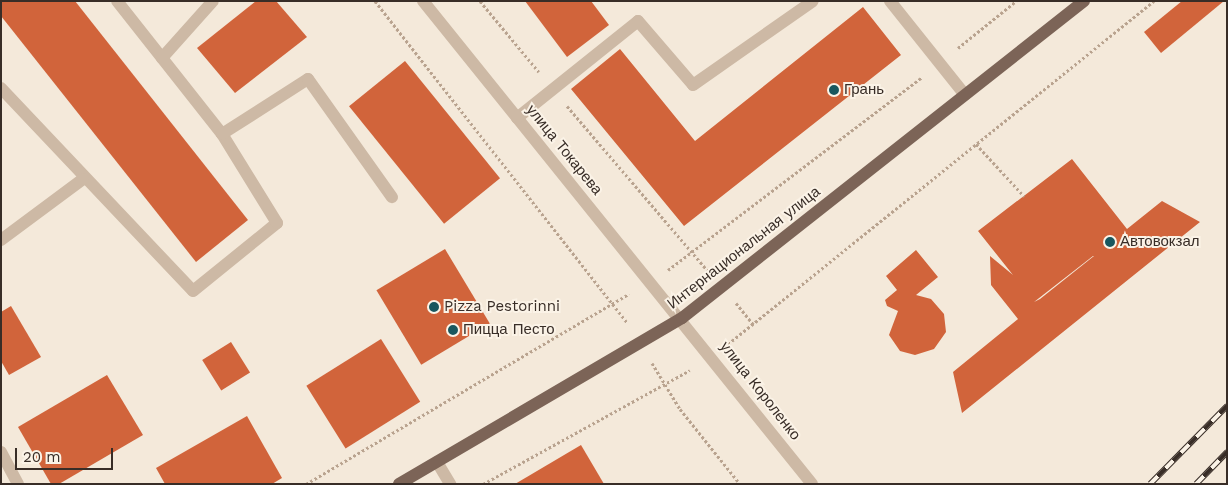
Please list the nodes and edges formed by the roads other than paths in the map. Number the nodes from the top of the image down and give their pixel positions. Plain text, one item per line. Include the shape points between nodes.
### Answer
1 (117, 1) edge
2 (213, 1) edge
3 (423, 1) edge
4 (813, 1) edge
5 (890, 1) edge
6 (1084, 1) edge
7 (162, 58) junction
8 (1, 88) edge
9 (965, 95) junction
10 (517, 118) junction
11 (222, 134) junction
12 (83, 179) junction
13 (392, 197) dead end
14 (1, 240) edge
15 (682, 318) junction
16 (1, 452) edge
17 (437, 462) junction
18 (18, 484) edge
19 (399, 484) edge
20 (450, 484) edge
21 (812, 484) edge

1 - 7 street
2 - 7 street
3 - 10 street, улица Токарева
4 - 10 street via 693,85 638,21
5 - 9 street
6 - 9 main road, Интернациональная улица
7 - 11 street
8 - 12 street
9 - 15 main road, Интернациональная улица
10 - 15 street, улица Токарева
11 - 12 street via 277,223 193,291
11 - 13 street via 308,79
12 - 14 street
15 - 17 main road, Интернациональная улица
15 - 21 street, улица Короленко
16 - 18 street
17 - 19 main road, Интернациональная улица
17 - 20 street

